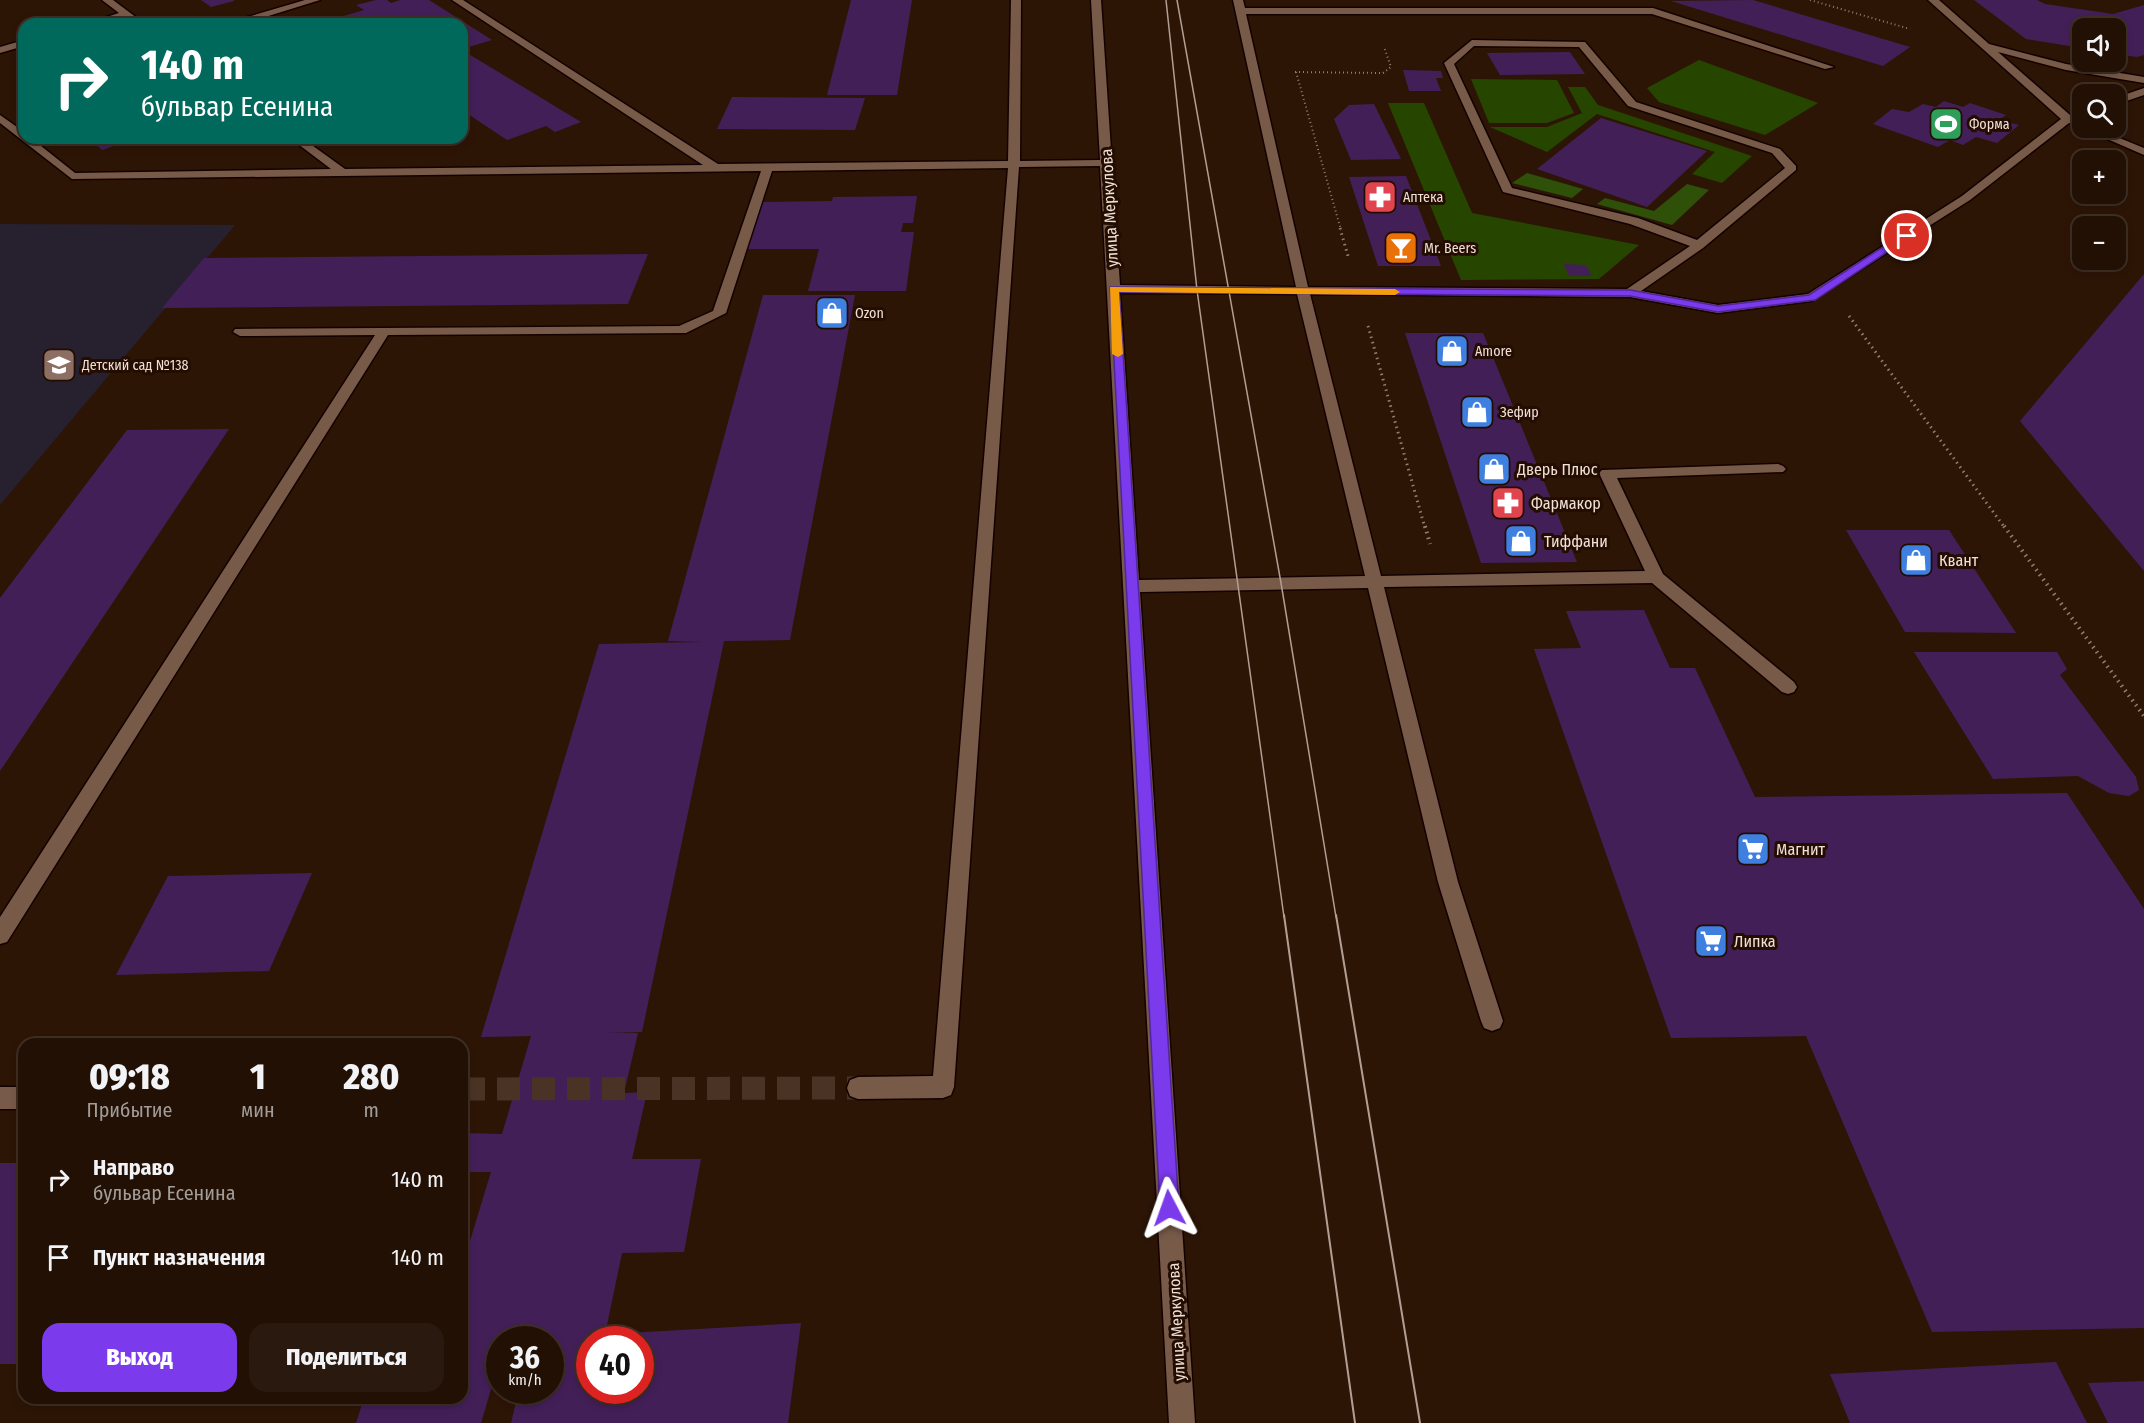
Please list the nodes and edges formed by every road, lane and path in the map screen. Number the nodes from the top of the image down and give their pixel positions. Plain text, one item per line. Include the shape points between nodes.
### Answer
1 (107, 0) edge
2 (315, 0) edge
3 (457, 0) edge
4 (1016, 0) edge
5 (1096, 0) edge
6 (1809, 0) edge
7 (1933, 0) edge
8 (1240, 6) edge
9 (1372, 12) junction
10 (126, 14) junction
11 (255, 17) joint
12 (112, 18) edge
13 (132, 18) edge
14 (251, 18) edge
15 (1917, 31) dead end
16 (1982, 44) junction
17 (18, 45) edge
18 (0, 50) edge
19 (1829, 67) dead end
20 (1255, 72) junction
21 (2144, 80) edge
22 (2144, 91) edge
23 (2126, 98) edge
24 (0, 118) edge
25 (2072, 118) edge
26 (2068, 119) junction
27 (2072, 121) edge
28 (18, 133) edge
29 (2111, 138) edge
30 (32, 144) edge
31 (303, 144) edge
32 (2144, 152) edge
33 (1106, 163) junction
34 (1014, 164) junction
35 (714, 167) junction
36 (768, 167) junction
37 (343, 173) junction
38 (1699, 245) junction
39 (1827, 287) junction
40 (1114, 289) junction
41 (1303, 291) junction
42 (1630, 293) junction
43 (384, 331) junction
44 (240, 332) dead end
45 (1778, 469) dead end
46 (1656, 577) junction
47 (1374, 580) junction
48 (1132, 586) junction
49 (1788, 687) dead end
50 (2144, 716) edge
51 (0, 935) edge
52 (1492, 1021) dead end
53 (858, 1088) tunnel mouth
54 (0, 1098) edge
55 (18, 1098) edge
56 (1182, 1423) edge

1 - 10 street
2 - 11 street
3 - 35 street
4 - 34 street
5 - 33 street, улица Меркулова
6 - 15 path
7 - 16 street
8 - 9 street
8 - 20 street
9 - 19 street via 1653,11
9 - 20 path via 1390,67 1383,73
10 - 12 street
10 - 13 street
11 - 14 street
16 - 21 street via 2038,62
16 - 26 street
17 - 18 street
20 - 41 street
22 - 23 street
24 - 28 street
25 - 26 street
26 - 27 street
26 - 39 street via 1966,198
29 - 32 street
30 - 37 street via 72,176
31 - 37 street
33 - 34 street
33 - 40 street, улица Меркулова
34 - 36 street
34 - 53 street via 943,1087
35 - 36 street
35 - 37 street
36 - 43 street via 719,313 681,330
38 - 38 street via 1634,221 1507,190 1449,63 1472,43 1582,44 1632,104 1776,151 1792,168
38 - 42 street
39 - 42 street via 1811,297 1718,309
39 - 50 path
40 - 41 street
40 - 48 street, улица Меркулова
41 - 42 street
41 - 47 street
43 - 44 street
43 - 51 street
45 - 46 street via 1607,473
46 - 47 street
46 - 49 street
47 - 48 street
47 - 52 street via 1448,882
48 - 56 street, улица Меркулова
54 - 55 street

